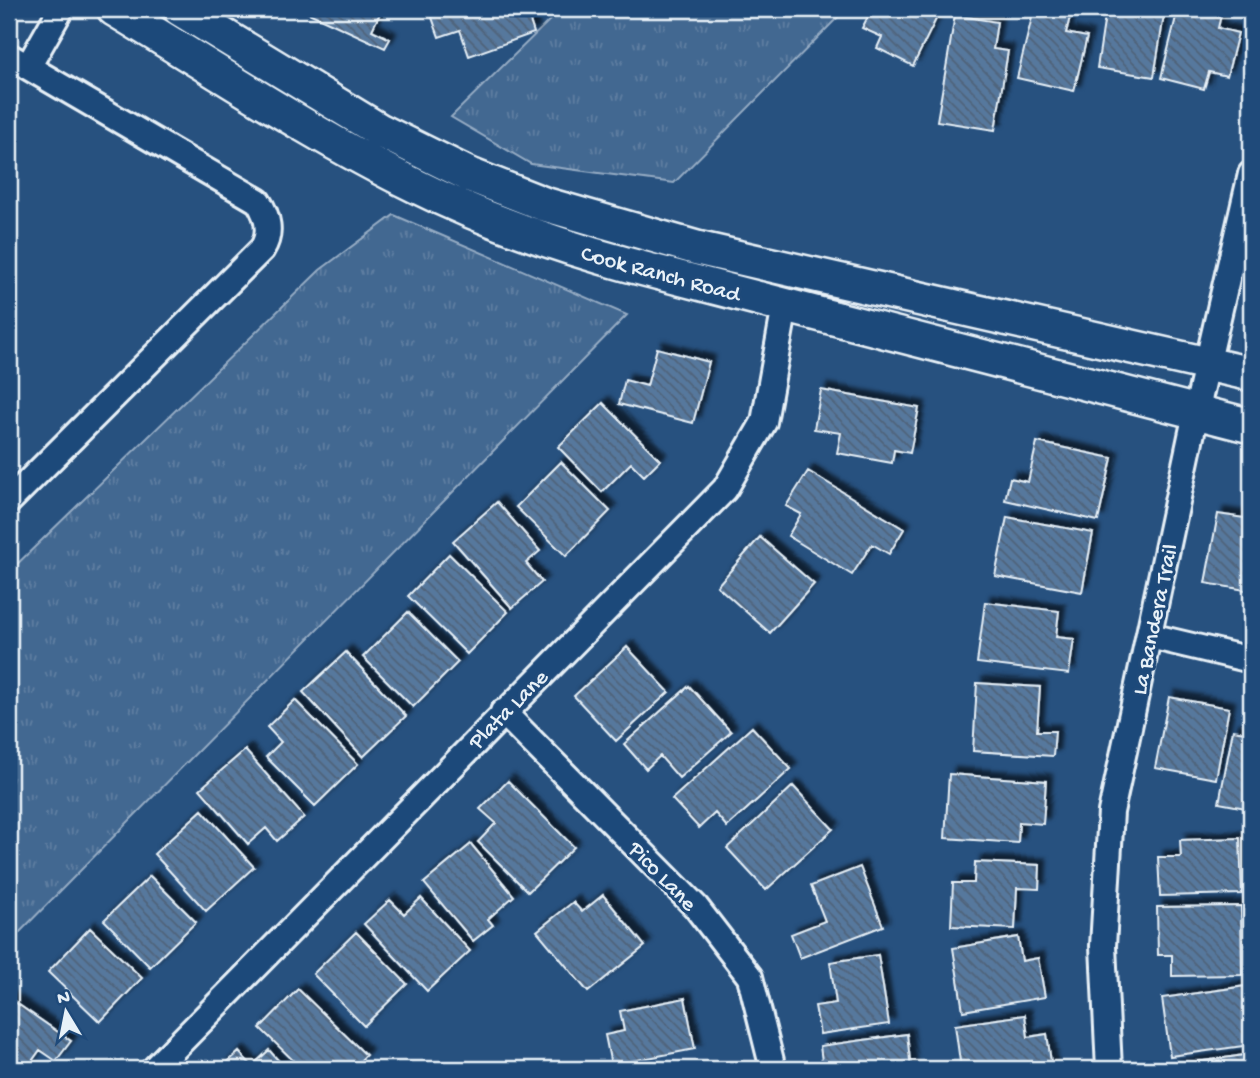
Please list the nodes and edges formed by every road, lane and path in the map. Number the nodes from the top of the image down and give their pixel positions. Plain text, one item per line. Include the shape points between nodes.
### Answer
1 (61, 9) edge
2 (114, 9) edge
3 (180, 9) edge
4 (18, 61) edge
5 (1251, 174) edge
6 (785, 306) junction
7 (1207, 363) junction
8 (1251, 374) edge
9 (1196, 413) junction
10 (1251, 426) edge
11 (9, 501) edge
12 (1150, 636) junction
13 (1251, 660) edge
14 (502, 712) junction
15 (154, 1069) edge
16 (773, 1069) edge
17 (1109, 1069) edge

1 - 4 street
2 - 6 street, Cook Ranch Road via 331,139 445,200 584,253
3 - 7 street, Cook Ranch Road via 379,130 470,175 544,204 697,248
4 - 11 street via 258,201 265,212 268,239
5 - 7 street, La Bandera Trail
6 - 9 street, Cook Ranch Road
6 - 14 street, Plata Lane via 764,422 725,489
7 - 8 street, Cook Ranch Road
7 - 9 street, La Bandera Trail
9 - 10 street, Cook Ranch Road
9 - 12 street, La Bandera Trail
12 - 13 street
12 - 17 street, La Bandera Trail via 1111,812 1102,946
14 - 15 street, Plata Lane
14 - 16 street, Pico Lane via 696,907 750,977

